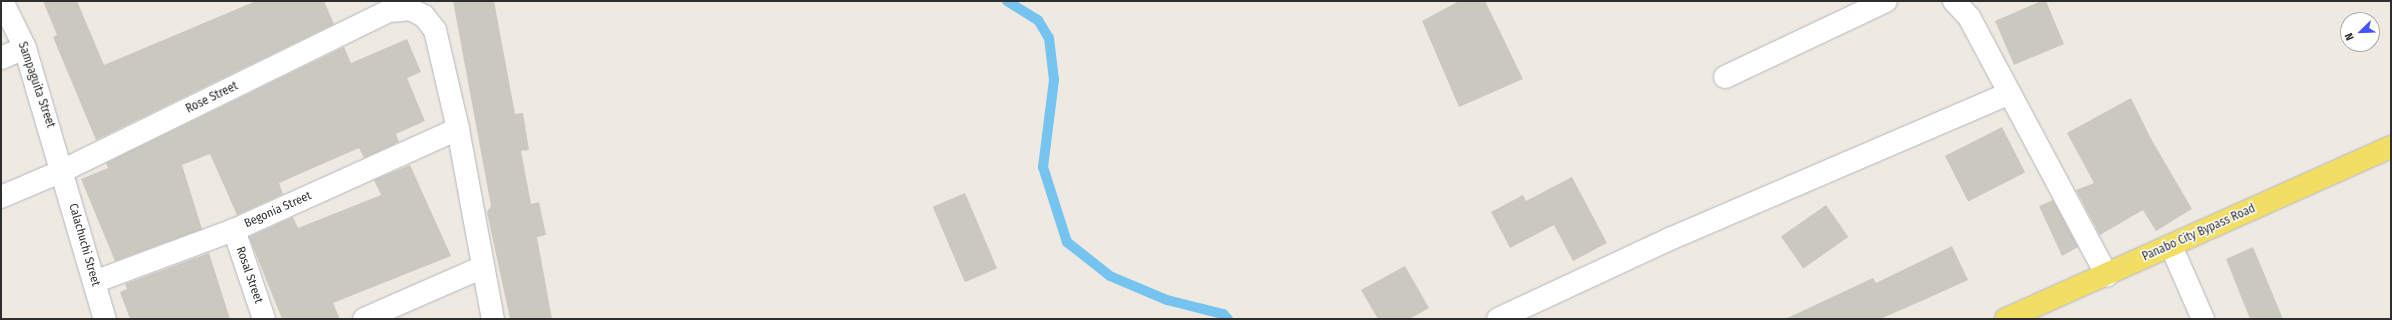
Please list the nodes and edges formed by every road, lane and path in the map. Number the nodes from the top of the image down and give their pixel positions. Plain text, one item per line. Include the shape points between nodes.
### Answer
1 (2, 1) edge
2 (1886, 1) edge
3 (1954, 1) edge
4 (25, 48) junction
5 (1, 58) edge
6 (1724, 77) dead end
7 (2008, 94) junction
8 (458, 129) junction
9 (2391, 147) edge
10 (62, 171) junction
11 (1, 197) edge
12 (234, 230) junction
13 (2171, 246) junction
14 (483, 267) junction
15 (2107, 275) junction
16 (94, 282) junction
17 (105, 319) edge
18 (264, 319) edge
19 (364, 319) edge
20 (492, 319) edge
21 (1498, 319) edge
22 (2006, 319) edge
23 (2203, 319) edge

1 - 4 street, Sampaguita Street
2 - 6 street
3 - 7 street via 1969,17
4 - 5 street
4 - 10 street, Sampaguita Street
7 - 15 street
7 - 21 street via 1672,238
8 - 10 street, Rose Street via 435,30 424,16 410,9 389,11
8 - 12 street, Begonia Street
8 - 14 street
9 - 13 main road, Panabo City Bypass Road
10 - 11 street, Rose Street
10 - 16 street, Calachuchi Street
12 - 16 street, Begonia Street
12 - 18 street, Rosal Street
13 - 15 main road, Panabo City Bypass Road
13 - 23 street
14 - 19 street
14 - 20 street
15 - 22 main road, Panabo City Bypass Road
16 - 17 street, Calachuchi Street

